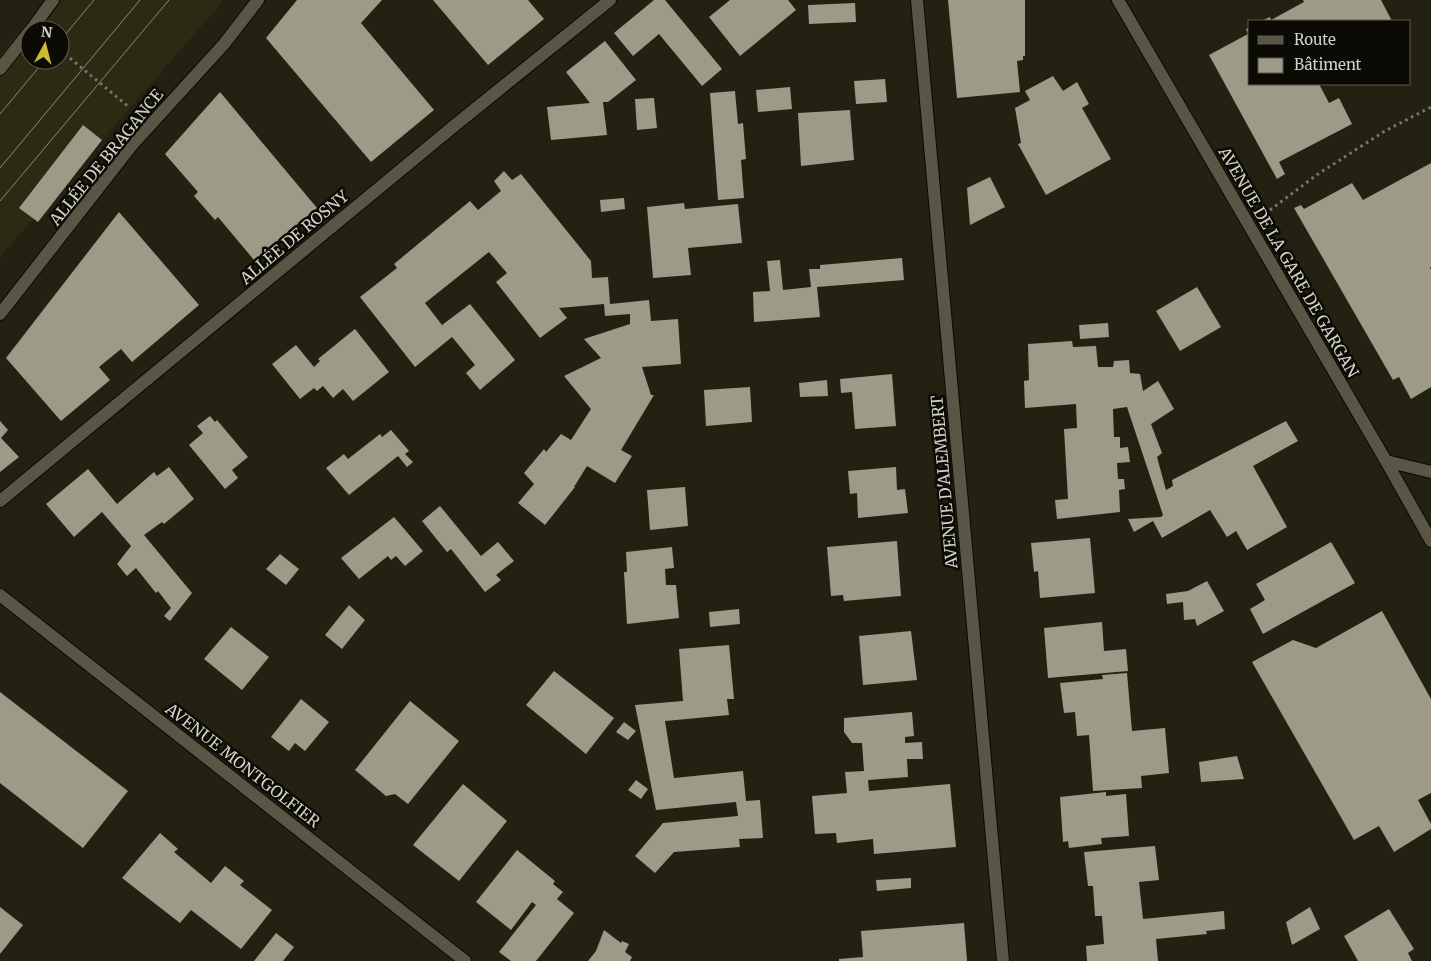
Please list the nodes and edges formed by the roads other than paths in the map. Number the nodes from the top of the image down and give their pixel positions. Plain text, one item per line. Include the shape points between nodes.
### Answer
1 (53, 0) edge
2 (258, 0) edge
3 (610, 0) edge
4 (917, 0) edge
5 (1118, 0) edge
6 (38, 20) edge
7 (20, 43) edge
8 (0, 69) edge
9 (0, 314) edge
10 (1386, 461) junction
11 (1431, 472) edge
12 (0, 501) edge
13 (1431, 540) edge
14 (0, 595) edge
15 (466, 961) edge
16 (1003, 961) edge

1 - 6 street
2 - 9 street, ALLÉE DE BRAGANCE via 224,44 132,145
3 - 12 street, ALLÉE DE ROSNY
4 - 16 street, AVENUE D'ALEMBERT
5 - 10 street, AVENUE DE LA GARE DE GARGAN
7 - 8 street
10 - 11 street
10 - 13 street, AVENUE DE LA GARE DE GARGAN
14 - 15 street, AVENUE MONTGOLFIER

